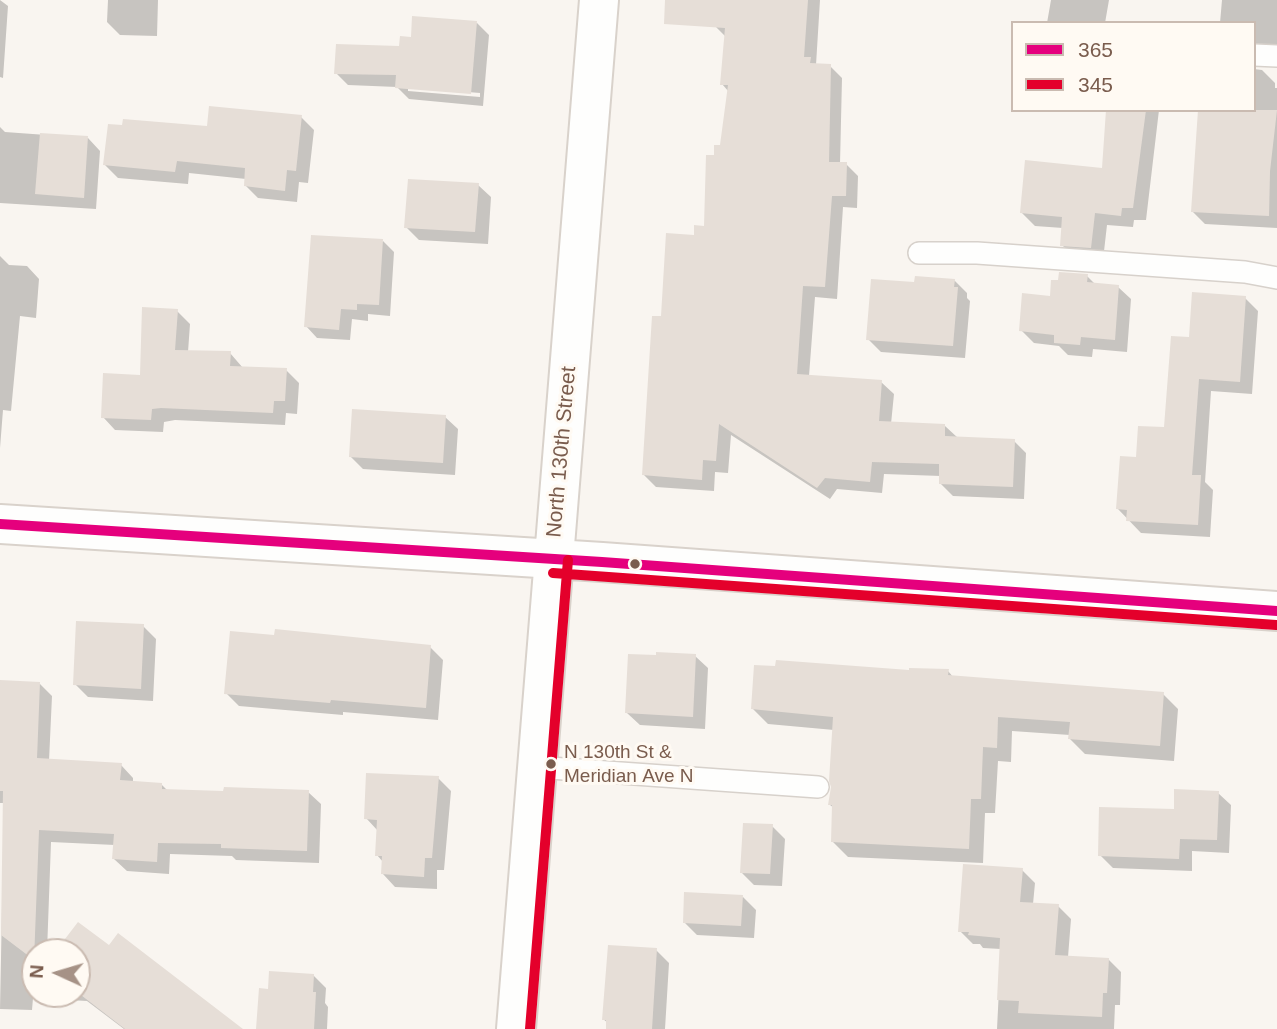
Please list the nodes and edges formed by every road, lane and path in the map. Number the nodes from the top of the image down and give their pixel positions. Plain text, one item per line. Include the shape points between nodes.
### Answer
1 (598, 0) edge
2 (1256, 55) edge
3 (1277, 56) edge
4 (919, 253) dead end
5 (1277, 278) edge
6 (0, 524) edge
7 (554, 559) junction
8 (1277, 611) edge
9 (536, 767) junction
10 (818, 788) dead end
11 (516, 1029) edge

1 - 7 street, North 130th Street
2 - 3 lane
4 - 5 lane via 990,254
6 - 7 street
7 - 8 street
7 - 9 street, North 130th Street
9 - 10 lane
9 - 11 street, North 130th Street

